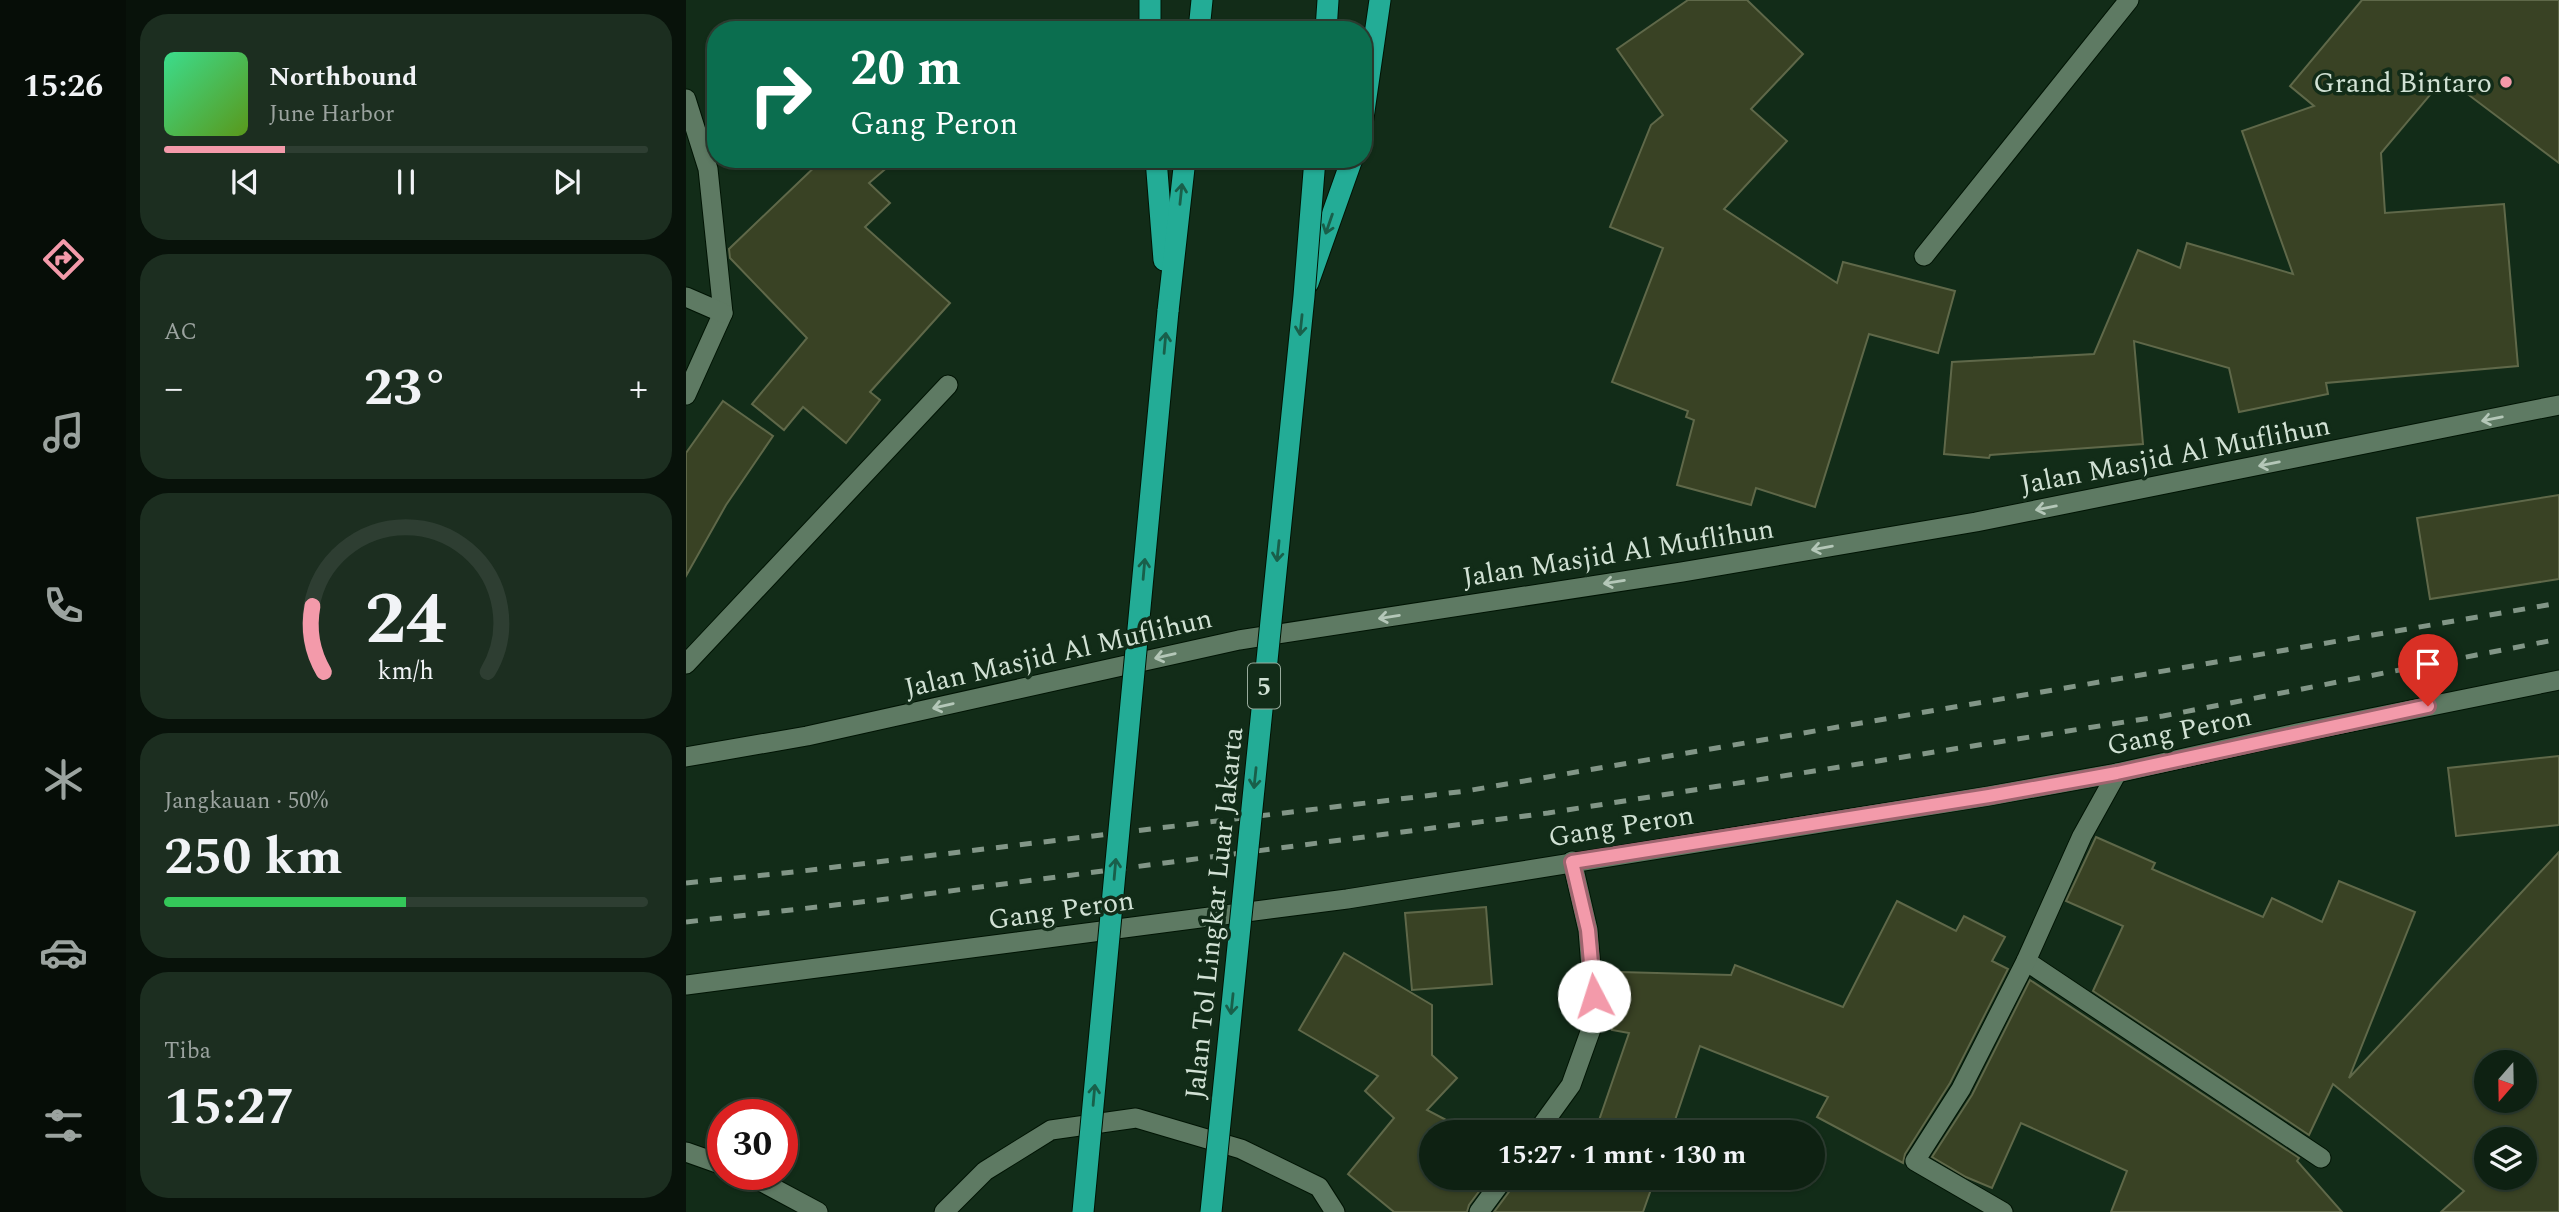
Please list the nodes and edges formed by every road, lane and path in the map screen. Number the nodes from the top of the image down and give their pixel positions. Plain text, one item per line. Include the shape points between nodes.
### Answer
1 (1150, 0) edge
2 (1202, 0) edge
3 (1328, 0) edge
4 (1380, 0) edge
5 (2129, 0) edge
6 (1150, 21) edge
7 (1200, 21) edge
8 (1326, 21) edge
9 (1372, 56) edge
10 (686, 99) edge
11 (707, 166) edge
12 (708, 168) edge
13 (1157, 168) edge
14 (1184, 168) edge
15 (1314, 168) edge
16 (1349, 168) edge
17 (1924, 256) dead end
18 (1304, 296) junction
19 (686, 297) edge
20 (1168, 311) junction
21 (723, 313) junction
22 (948, 385) dead end
23 (686, 395) edge
24 (2559, 405) edge
25 (686, 664) edge
26 (2559, 680) edge
27 (686, 757) edge
28 (2117, 773) junction
29 (1572, 862) junction
30 (2026, 961) junction
31 (686, 985) edge
32 (1546, 1120) edge
33 (686, 1152) edge
34 (2321, 1158) dead end
35 (707, 1159) edge
36 (777, 1190) edge
37 (1495, 1190) edge
38 (818, 1212) edge
39 (944, 1212) edge
40 (1083, 1212) edge
41 (1211, 1212) edge
42 (1335, 1212) edge
43 (1479, 1212) edge
44 (2003, 1212) edge

1 - 6 highway
2 - 7 highway
3 - 8 highway
4 - 9 highway
5 - 17 street
10 - 11 street
12 - 21 street
13 - 20 highway
20 -> 14 highway
15 - 18 highway, Jalan Tol Lingkar Luar Jakarta / 5, bridge
16 -> 18 highway, bridge
18 -> 41 highway, Jalan Tol Lingkar Luar Jakarta / 5, bridge
19 - 21 street
40 -> 20 highway, bridge
21 - 23 street
22 - 25 street
24 -> 27 street, Jalan Masjid Al Muflihun via 1976,522 1239,640 807,736
26 - 28 street, Gang Peron
28 - 29 street, Gang Peron
28 - 30 street via 2082,836
29 - 31 street, Gang Peron via 1334,901
29 - 32 street via 1588,930 1595,1018 1571,1085
30 - 34 street
30 - 44 street via 1961,1089 1915,1161
33 - 35 street
36 - 38 street
37 - 43 street
39 - 42 street via 985,1171 1051,1130 1136,1118 1241,1149 1319,1187

